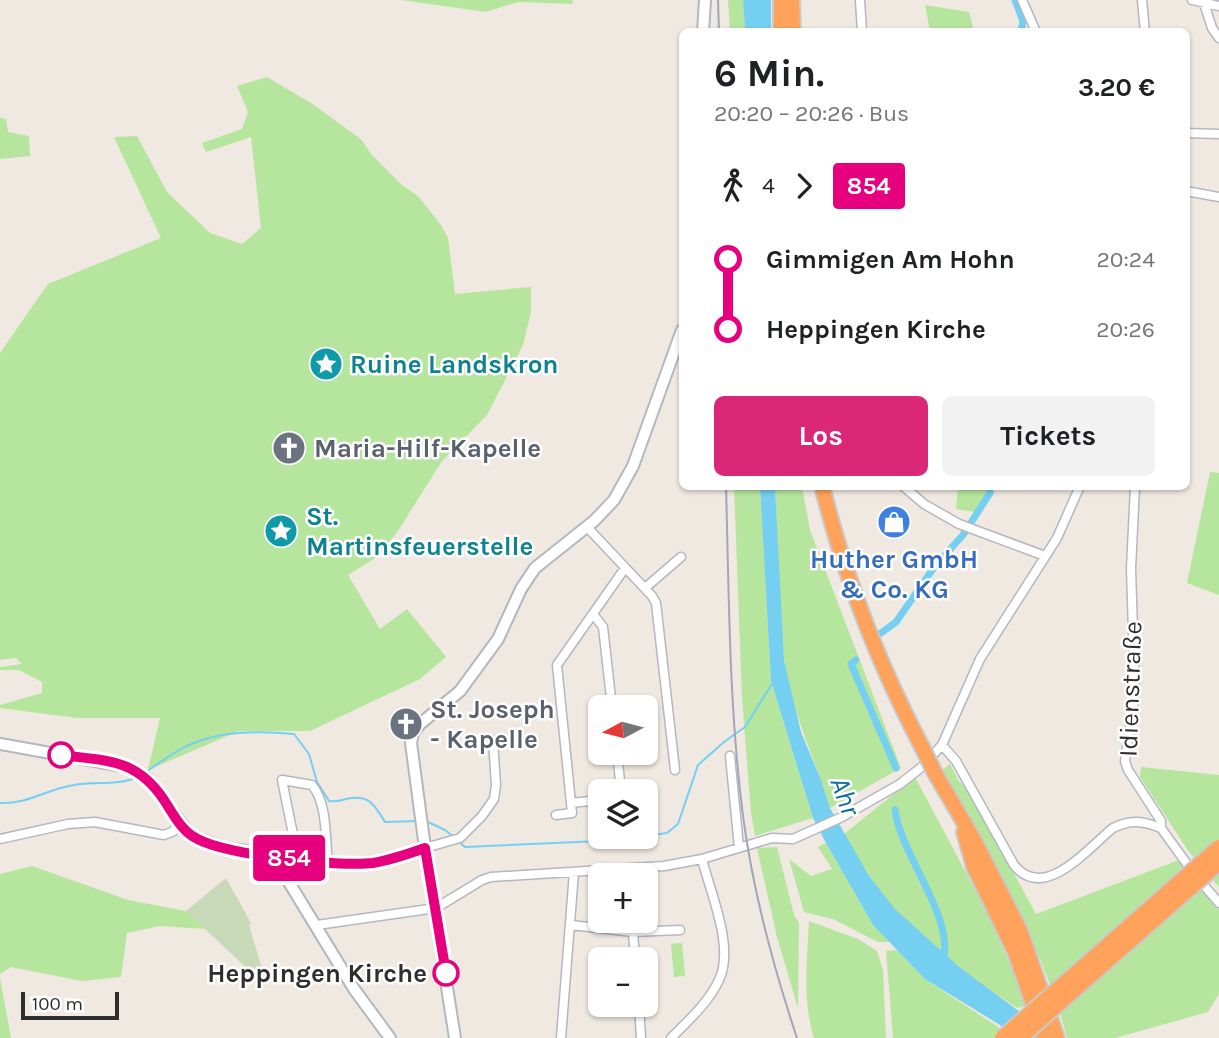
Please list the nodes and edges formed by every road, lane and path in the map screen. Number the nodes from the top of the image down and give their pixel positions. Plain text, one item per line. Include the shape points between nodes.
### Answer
1 (705, 0) edge
2 (781, 0) edge
3 (792, 0) edge
4 (860, 0) edge
5 (1022, 0) edge
6 (1142, 0) edge
7 (1192, 0) edge
8 (1204, 3) junction
9 (1219, 6) edge
10 (703, 28) edge
11 (781, 28) edge
12 (793, 28) edge
13 (862, 28) edge
14 (1034, 28) edge
15 (1145, 28) edge
16 (1219, 38) edge
17 (1190, 133) edge
18 (1219, 134) edge
19 (1190, 192) edge
20 (1219, 197) edge
21 (679, 338) edge
22 (823, 490) edge
23 (907, 490) edge
24 (1078, 490) edge
25 (1135, 490) edge
26 (587, 527) junction
27 (1045, 556) junction
28 (681, 557) dead end
29 (625, 568) junction
30 (645, 588) junction
31 (593, 614) junction
32 (611, 695) edge
33 (494, 740) dead end
34 (0, 744) edge
35 (942, 745) junction
36 (730, 757) dead end
37 (675, 770) dead end
38 (588, 801) edge
39 (571, 803) junction
40 (556, 815) dead end
41 (178, 821) junction
42 (1161, 828) junction
43 (0, 839) edge
44 (739, 847) junction
45 (425, 848) junction
46 (1219, 848) edge
47 (273, 856) junction
48 (298, 859) junction
49 (702, 859) junction
50 (328, 863) junction
51 (1219, 863) edge
52 (574, 872) junction
53 (1219, 903) edge
54 (436, 908) junction
55 (317, 925) junction
56 (571, 925) junction
57 (588, 927) edge
58 (680, 930) dead end
59 (658, 931) edge
60 (1030, 974) junction
61 (640, 1017) edge
62 (390, 1038) edge
63 (455, 1038) edge
64 (561, 1038) edge
65 (641, 1038) edge
66 (671, 1038) edge
67 (1002, 1038) edge
68 (1020, 1038) edge
69 (1045, 1038) edge
70 (1057, 1038) edge

1 - 10 main road
2 - 11 highway
3 - 12 highway
4 - 13 street
5 - 14 street
6 - 15 street
7 - 8 street
8 - 9 street
8 - 16 street
17 - 18 street
19 - 20 street
21 - 26 main road via 633,466 614,500
22 - 60 highway, bridge via 866,627 896,697 1020,930
23 - 27 street via 924,505 968,528
24 - 27 street
25 - 42 street, Idienstraße via 1131,569 1135,693 1125,761
26 - 29 street
26 - 45 main road via 535,568 498,639 460,691 413,733
27 - 35 street via 979,659
28 - 30 street
29 - 30 street
29 - 31 street
30 - 37 street via 656,603
31 - 32 street via 603,627
31 - 39 street via 557,665
33 - 45 street via 495,799 456,839
34 - 41 main road via 112,762 144,776
35 - 42 street via 956,761 1014,865 1031,879 1052,878 1123,823 1145,822
35 - 44 street via 911,775 842,817 793,839 772,838
36 - 44 street
38 - 39 street
39 - 40 street via 572,813
41 - 43 street via 174,831 164,835 95,822
41 - 47 main road via 203,842
42 - 53 street, Idienstraße
44 - 49 street
45 - 50 main road via 380,862
45 - 54 main road
46 - 67 highway, bridge
47 - 48 main road
47 - 55 main road
48 - 50 main road
48 - 50 street via 282,780 312,785 317,791
49 - 52 street via 645,869
49 - 66 street via 725,962 708,998
51 - 68 highway, bridge
52 - 54 street via 491,877
52 - 56 street
54 - 55 street
54 - 63 main road
55 - 62 main road via 354,989
56 - 57 street
56 - 64 street
58 - 59 street
60 - 69 highway, bridge
60 - 70 highway, bridge
61 - 65 street

